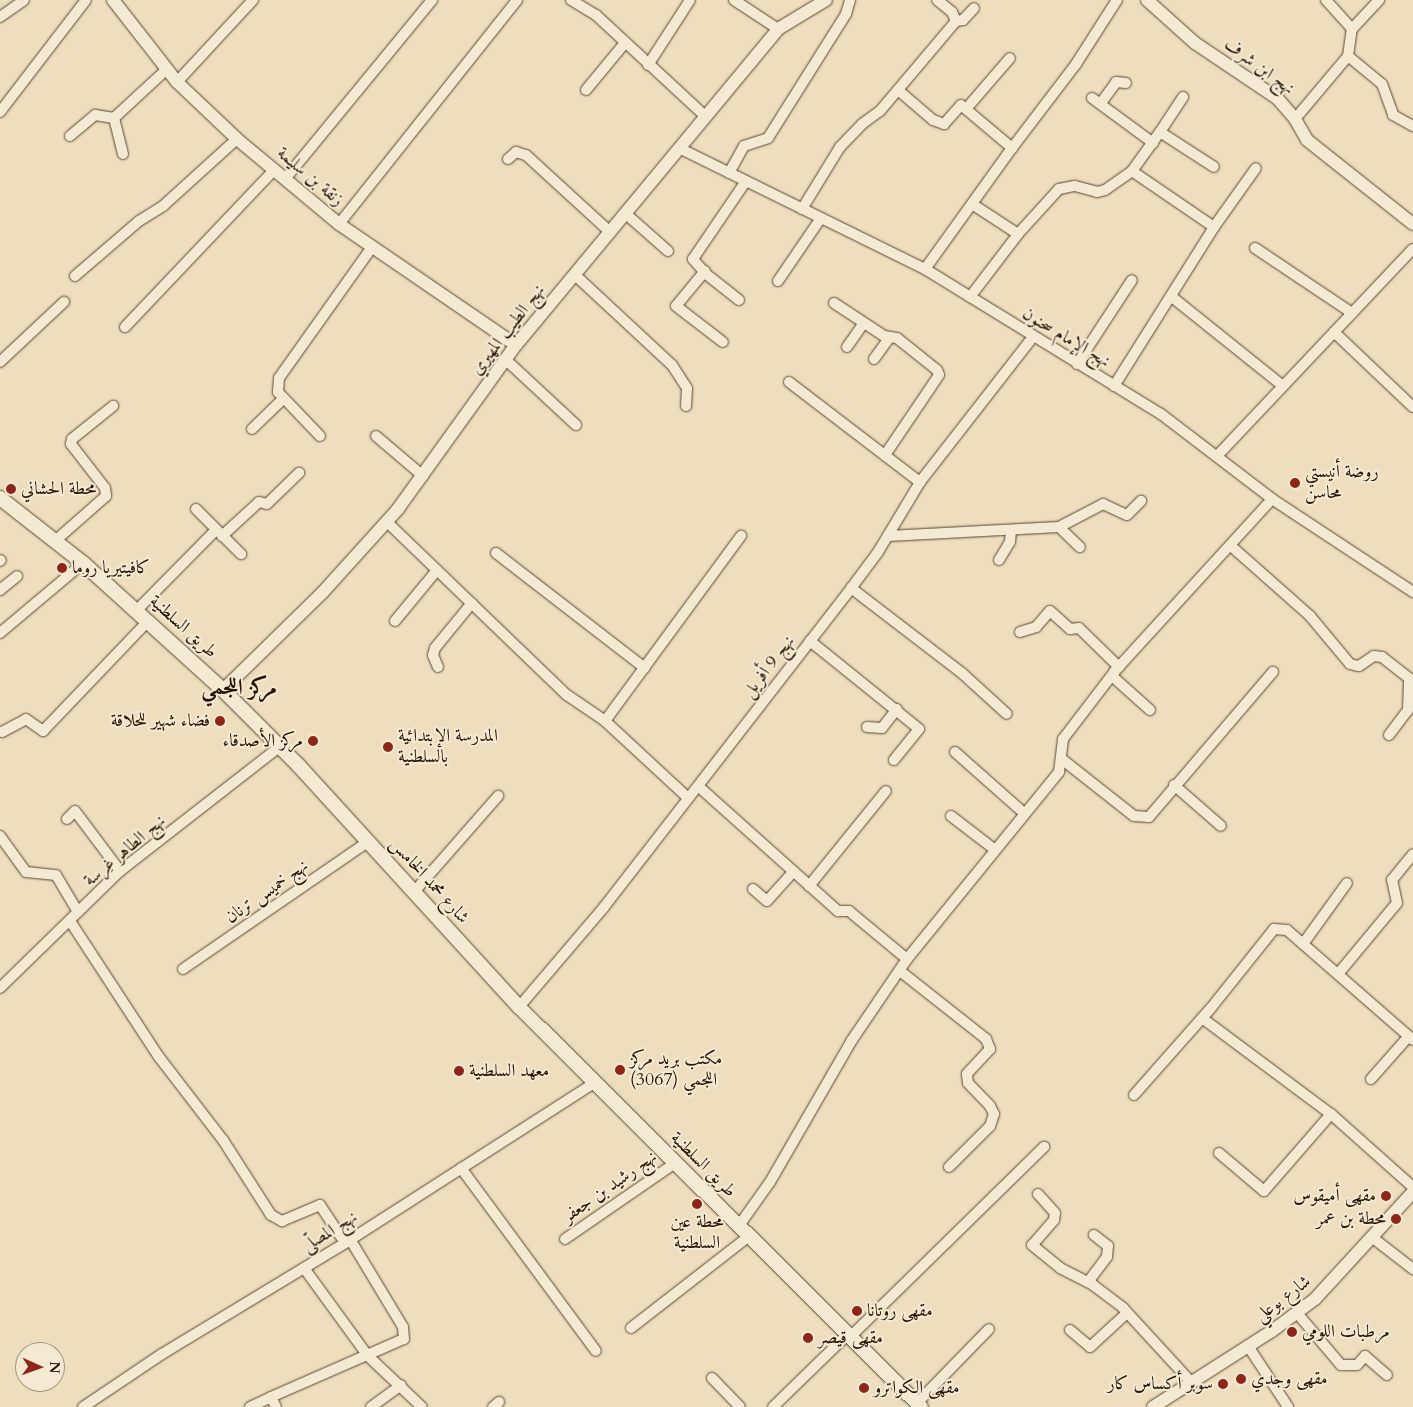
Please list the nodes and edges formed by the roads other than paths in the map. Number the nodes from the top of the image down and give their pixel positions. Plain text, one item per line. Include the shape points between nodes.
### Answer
1 (24, 0) edge
2 (86, 0) edge
3 (113, 0) edge
4 (254, 0) edge
5 (432, 0) edge
6 (517, 0) edge
7 (571, 0) edge
8 (690, 0) edge
9 (734, 0) edge
10 (826, 0) edge
11 (850, 0) edge
12 (937, 0) edge
13 (1117, 0) edge
14 (1147, 0) edge
15 (1326, 0) edge
16 (1379, 0) edge
17 (974, 8) dead end
18 (0, 17) edge
19 (956, 21) junction
20 (778, 29) junction
21 (1352, 29) junction
22 (624, 44) junction
23 (1348, 56) junction
24 (1010, 58) dead end
25 (648, 65) junction
26 (167, 70) junction
27 (177, 82) junction
28 (1126, 83) dead end
29 (586, 90) dead end
30 (898, 90) junction
31 (1182, 97) dead end
32 (966, 109) junction
33 (0, 112) edge
34 (705, 116) junction
35 (114, 118) junction
36 (1295, 119) junction
37 (1413, 126) edge
38 (1160, 132) junction
39 (70, 136) dead end
40 (237, 139) junction
41 (1153, 142) junction
42 (679, 148) junction
43 (1012, 148) junction
44 (123, 154) dead end
45 (508, 159) dead end
46 (1214, 167) dead end
47 (1256, 168) dead end
48 (274, 170) junction
49 (1132, 171) junction
50 (729, 173) junction
51 (285, 179) junction
52 (746, 181) junction
53 (972, 204) junction
54 (802, 209) junction
55 (626, 214) junction
56 (821, 218) junction
57 (339, 224) junction
58 (1413, 224) edge
59 (1214, 227) junction
60 (610, 232) junction
61 (1018, 234) junction
62 (372, 247) junction
63 (1255, 248) dead end
64 (1413, 249) edge
65 (668, 251) dead end
66 (925, 269) junction
67 (704, 271) junction
68 (574, 274) junction
69 (76, 276) dead end
70 (1132, 280) dead end
71 (778, 281) dead end
72 (970, 297) junction
73 (1172, 297) junction
74 (739, 300) dead end
75 (64, 302) dead end
76 (834, 303) dead end
77 (1352, 313) junction
78 (864, 323) junction
79 (124, 327) dead end
80 (1334, 332) junction
81 (890, 337) junction
82 (1033, 338) junction
83 (723, 342) dead end
84 (516, 345) junction
85 (847, 347) dead end
86 (505, 359) junction
87 (874, 359) dead end
88 (0, 362) edge
89 (1077, 364) junction
90 (788, 382) dead end
91 (1114, 386) junction
92 (1283, 386) junction
93 (283, 399) junction
94 (113, 406) dead end
95 (686, 406) dead end
96 (1413, 407) edge
97 (576, 425) dead end
98 (252, 429) dead end
99 (320, 436) dead end
100 (376, 436) dead end
101 (885, 456) junction
102 (1216, 456) junction
103 (299, 473) dead end
104 (423, 476) junction
105 (920, 482) junction
106 (0, 498) edge
107 (1272, 499) junction
108 (1141, 501) dead end
109 (196, 509) dead end
110 (387, 522) junction
111 (1058, 527) junction
112 (1011, 530) junction
113 (219, 533) junction
114 (741, 536) dead end
115 (888, 536) junction
116 (56, 541) junction
117 (1231, 546) junction
118 (1080, 547) dead end
119 (496, 553) dead end
120 (241, 554) dead end
121 (998, 560) dead end
122 (82, 563) junction
123 (437, 570) junction
124 (17, 576) dead end
125 (851, 588) junction
126 (0, 590) edge
127 (1413, 592) edge
128 (472, 603) junction
129 (137, 610) junction
130 (149, 620) junction
131 (395, 621) dead end
132 (1020, 632) dead end
133 (0, 633) edge
134 (810, 641) junction
135 (438, 666) dead end
136 (1119, 667) junction
137 (645, 668) junction
138 (1273, 672) dead end
139 (1112, 676) junction
140 (1411, 680) edge
141 (223, 690) junction
142 (897, 709) junction
143 (1150, 710) dead end
144 (1007, 714) dead end
145 (604, 721) junction
146 (867, 727) dead end
147 (2, 732) dead end
148 (1389, 735) dead end
149 (279, 747) junction
150 (955, 752) dead end
151 (894, 760) dead end
152 (1063, 760) junction
153 (1174, 785) junction
154 (698, 786) junction
155 (886, 791) dead end
156 (498, 796) dead end
157 (687, 796) junction
158 (1024, 813) junction
159 (951, 816) dead end
160 (67, 819) dead end
161 (1221, 826) dead end
162 (0, 836) edge
163 (369, 841) junction
164 (994, 849) junction
165 (1413, 854) edge
166 (120, 871) junction
167 (793, 872) junction
168 (1347, 883) dead end
169 (809, 886) junction
170 (753, 889) dead end
171 (414, 892) junction
172 (78, 912) junction
173 (70, 921) junction
174 (1303, 944) junction
175 (461, 945) joint
176 (907, 959) junction
177 (183, 969) dead end
178 (900, 971) junction
179 (1338, 974) junction
180 (0, 988) edge
181 (519, 1007) junction
182 (1202, 1018) junction
183 (1411, 1038) edge
184 (1370, 1079) dead end
185 (594, 1083) junction
186 (1134, 1095) dead end
187 (1331, 1114) junction
188 (1044, 1147) dead end
189 (1219, 1153) dead end
190 (674, 1163) junction
191 (948, 1167) dead end
192 (462, 1168) junction
193 (1413, 1187) edge
194 (1413, 1192) edge
195 (1038, 1194) dead end
196 (743, 1232) junction
197 (1094, 1235) dead end
198 (1373, 1238) junction
199 (565, 1239) dead end
200 (348, 1241) junction
201 (304, 1268) junction
202 (1413, 1269) edge
203 (1088, 1282) junction
204 (1127, 1313) junction
205 (1297, 1313) junction
206 (631, 1328) dead end
207 (990, 1329) dead end
208 (1070, 1330) dead end
209 (848, 1336) junction
210 (1248, 1346) junction
211 (596, 1351) dead end
212 (368, 1356) junction
213 (1387, 1374) dead end
214 (712, 1378) dead end
215 (1191, 1382) junction
216 (401, 1385) junction
217 (271, 1397) junction
218 (919, 1405) edge
219 (83, 1407) edge
220 (250, 1407) edge
221 (276, 1407) edge
222 (371, 1407) edge
223 (422, 1407) edge
224 (740, 1407) edge
225 (772, 1407) edge
226 (1153, 1407) edge
227 (1288, 1407) edge

1 - 18 street
2 - 33 street
3 - 26 street, زنقة بن سليمة
4 - 27 street
5 - 51 street
6 - 57 street
7 - 22 street via 596,15
8 - 25 street
9 - 20 street
10 - 20 street, نهج الطيب المهيري
11 - 50 street via 846,14 768,138 744,146
12 - 19 street via 952,12
13 - 43 street via 1076,64
14 - 36 street, نهج ابن شرف via 1195,42 1277,98
15 - 21 street
16 - 21 street
17 - 19 street via 963,20
19 - 30 street
20 - 34 street, نهج الطيب المهيري
21 - 23 street
22 - 25 street
22 - 29 street
23 - 36 street
23 - 37 street via 1382,84 1393,114
24 - 32 street
25 - 34 street
26 - 27 street, زنقة بن سليمة
26 - 35 street
27 - 40 street, زنقة بن سليمة
28 - 41 street via 1116,82 1096,101
30 - 32 street via 934,120 944,124 961,106
30 - 54 street via 840,147
31 - 38 street
32 - 43 street
34 - 42 street, نهج الطيب المهيري
35 - 39 street via 95,115
35 - 44 street
36 - 58 street, نهج ابن شرف via 1307,140
38 - 41 street
38 - 46 street
40 - 48 street, زنقة بن سليمة
40 - 69 street via 163,206 139,221
41 - 49 street
42 - 50 street, نهج الإمام سحنون
42 - 55 street, نهج الطيب المهيري
43 - 53 street
45 - 60 street via 516,152 526,154
47 - 59 street
48 - 51 street, زنقة بن سليمة
48 - 79 street
49 - 59 street
49 - 61 street via 1097,192 1075,186 1058,189
50 - 52 street, نهج الإمام سحنون
51 - 57 street, زنقة بن سليمة
52 - 54 street, نهج الإمام سحنون
52 - 67 street via 695,251 693,259
53 - 61 street
53 - 66 street
54 - 56 street, نهج الإمام سحنون
55 - 60 street, نهج الطيب المهيري
55 - 65 street
56 - 66 street, نهج الإمام سحنون
56 - 71 street
57 - 62 street, زنقة بن سليمة
59 - 73 street
60 - 68 street, نهج الطيب المهيري
61 - 72 street
62 - 84 street, زنقة بن سليمة
62 - 93 street via 279,378 278,392
63 - 77 street
64 - 77 street
66 - 72 street, نهج الإمام سحنون
67 - 74 street
67 - 83 street via 676,306
68 - 84 street, نهج الطيب المهيري
68 - 95 street via 672,365 687,388
70 - 89 street
72 - 82 street, نهج الإمام سحنون
73 - 91 street
73 - 92 street
75 - 88 street
76 - 78 street
77 - 80 street
78 - 81 street
78 - 85 street
80 - 92 street
80 - 96 street
81 - 87 street
81 - 101 street via 897,338 939,375
82 - 89 street, نهج الإمام سحنون
82 - 105 street, نهج 9 أفريل
84 - 86 street, نهج الطيب المهيري
86 - 97 street
86 - 104 street, نهج الطيب المهيري
89 - 91 street, نهج الإمام سحنون
90 - 101 street
91 - 102 street, نهج الإمام سحنون via 1161,414
92 - 102 street
93 - 98 street
93 - 99 street
94 - 116 street via 72,439 71,444 105,488 106,496
100 - 104 street
101 - 105 street
102 - 107 street, نهج الإمام سحنون
103 - 113 street via 268,504 258,502
104 - 110 street, نهج الطيب المهيري
105 - 115 street, نهج 9 أفريل
106 - 116 main road, طريق السلطنية
107 - 117 street
107 - 127 street, نهج الإمام سحنون
108 - 111 street via 1127,515 1102,504
109 - 113 street
110 - 123 street
110 - 141 street, نهج الطيب المهيري via 323,592
111 - 112 street
111 - 118 street
112 - 115 street
112 - 121 street via 1010,542
113 - 120 street
113 - 129 street
114 - 137 street
115 - 125 street, نهج 9 أفريل
116 - 122 main road, طريق السلطنية
117 - 136 street
117 - 140 street via 1310,616 1350,664 1359,666 1374,656 1382,657
119 - 137 street
122 - 129 main road, طريق السلطنية
122 - 133 street
123 - 128 street
123 - 131 street
124 - 126 street
125 - 134 street, نهج 9 أفريل
125 - 144 street via 963,674
128 - 135 street via 435,648 433,655
128 - 145 street via 567,694
129 - 130 main road, طريق السلطنية
130 - 141 main road, طريق السلطنية
130 - 147 street via 43,731 26,719
132 - 136 street via 1036,627 1050,611 1070,629 1078,628
134 - 142 street
134 - 154 street, نهج 9 أفريل
136 - 139 street
137 - 145 street
138 - 153 street
139 - 143 street
139 - 152 street via 1064,739
140 - 148 street via 1408,710
141 - 149 main road, طريق السلطنية
142 - 146 street via 882,728
142 - 151 street via 919,729
145 - 157 street
149 - 163 main road, طريق السلطنية
149 - 166 street, نهج الطاهر غرسة
150 - 158 street
152 - 153 street via 1134,816 1149,817
152 - 158 street via 1059,772
153 - 161 street
154 - 157 street, نهج 9 أفريل
154 - 167 street
155 - 169 street
156 - 171 street
157 - 181 street, نهج 9 أفريل via 604,907
158 - 164 street
159 - 164 street
160 - 166 street via 75,811
162 - 172 street via 26,872 56,875
163 - 171 main road, شارع محمد الخامس
163 - 177 street, نهج خميس ترنان
164 - 176 street
165 - 179 street via 1392,880 1397,903
166 - 172 street, نهج الطاهر غرسة
167 - 169 street
167 - 170 street via 766,901
168 - 174 street
169 - 176 street via 838,911 849,911
171 - 175 main road, شارع محمد الخامس
172 - 173 street, نهج الطاهر غرسة
173 - 180 street, نهج الطاهر غرسة
173 - 200 street via 159,1056 223,1140 271,1215 282,1221 320,1205
174 - 179 street
174 - 182 street via 1287,930 1274,929
175 - 181 main road, طريق السلطنية
176 - 178 street
178 - 191 street via 986,1038 990,1049 967,1074 968,1083 994,1114 990,1126
178 - 196 street via 852,1040
179 - 183 street
181 - 185 main road, طريق السلطنية
182 - 186 street
182 - 187 street
183 - 184 street
185 - 190 main road, طريق السلطنية
185 - 192 street, نهج المصلّى
187 - 189 street via 1264,1191
187 - 193 street
188 - 209 street
190 - 196 main road, طريق السلطنية
190 - 199 street, نهج رشيد بن جعفر
192 - 200 street, نهج المصلّى
192 - 211 street
194 - 198 street, شارع بوعلي
195 - 203 street via 1055,1213 1054,1220 1032,1245 1060,1268
196 - 206 street
196 - 209 main road, طريق السلطنية
197 - 203 street via 1108,1246 1107,1257
198 - 202 street
198 - 205 street, شارع بوعلي via 1327,1288
200 - 201 street, نهج المصلّى
200 - 212 street via 403,1327 404,1339
201 - 212 street
201 - 219 street, نهج المصلّى via 162,1354
203 - 204 street
204 - 208 street via 1090,1347
204 - 215 street
205 - 210 street, شارع بوعلي
205 - 213 street via 1341,1365 1357,1365 1365,1356
207 - 218 street
209 - 218 main road, طريق السلطنية
209 - 225 street
210 - 215 street, شارع بوعلي
210 - 227 street
212 - 216 street
212 - 217 street
214 - 224 street
215 - 226 street, شارع بوعلي
216 - 222 street
216 - 223 street
217 - 220 street
217 - 221 street

